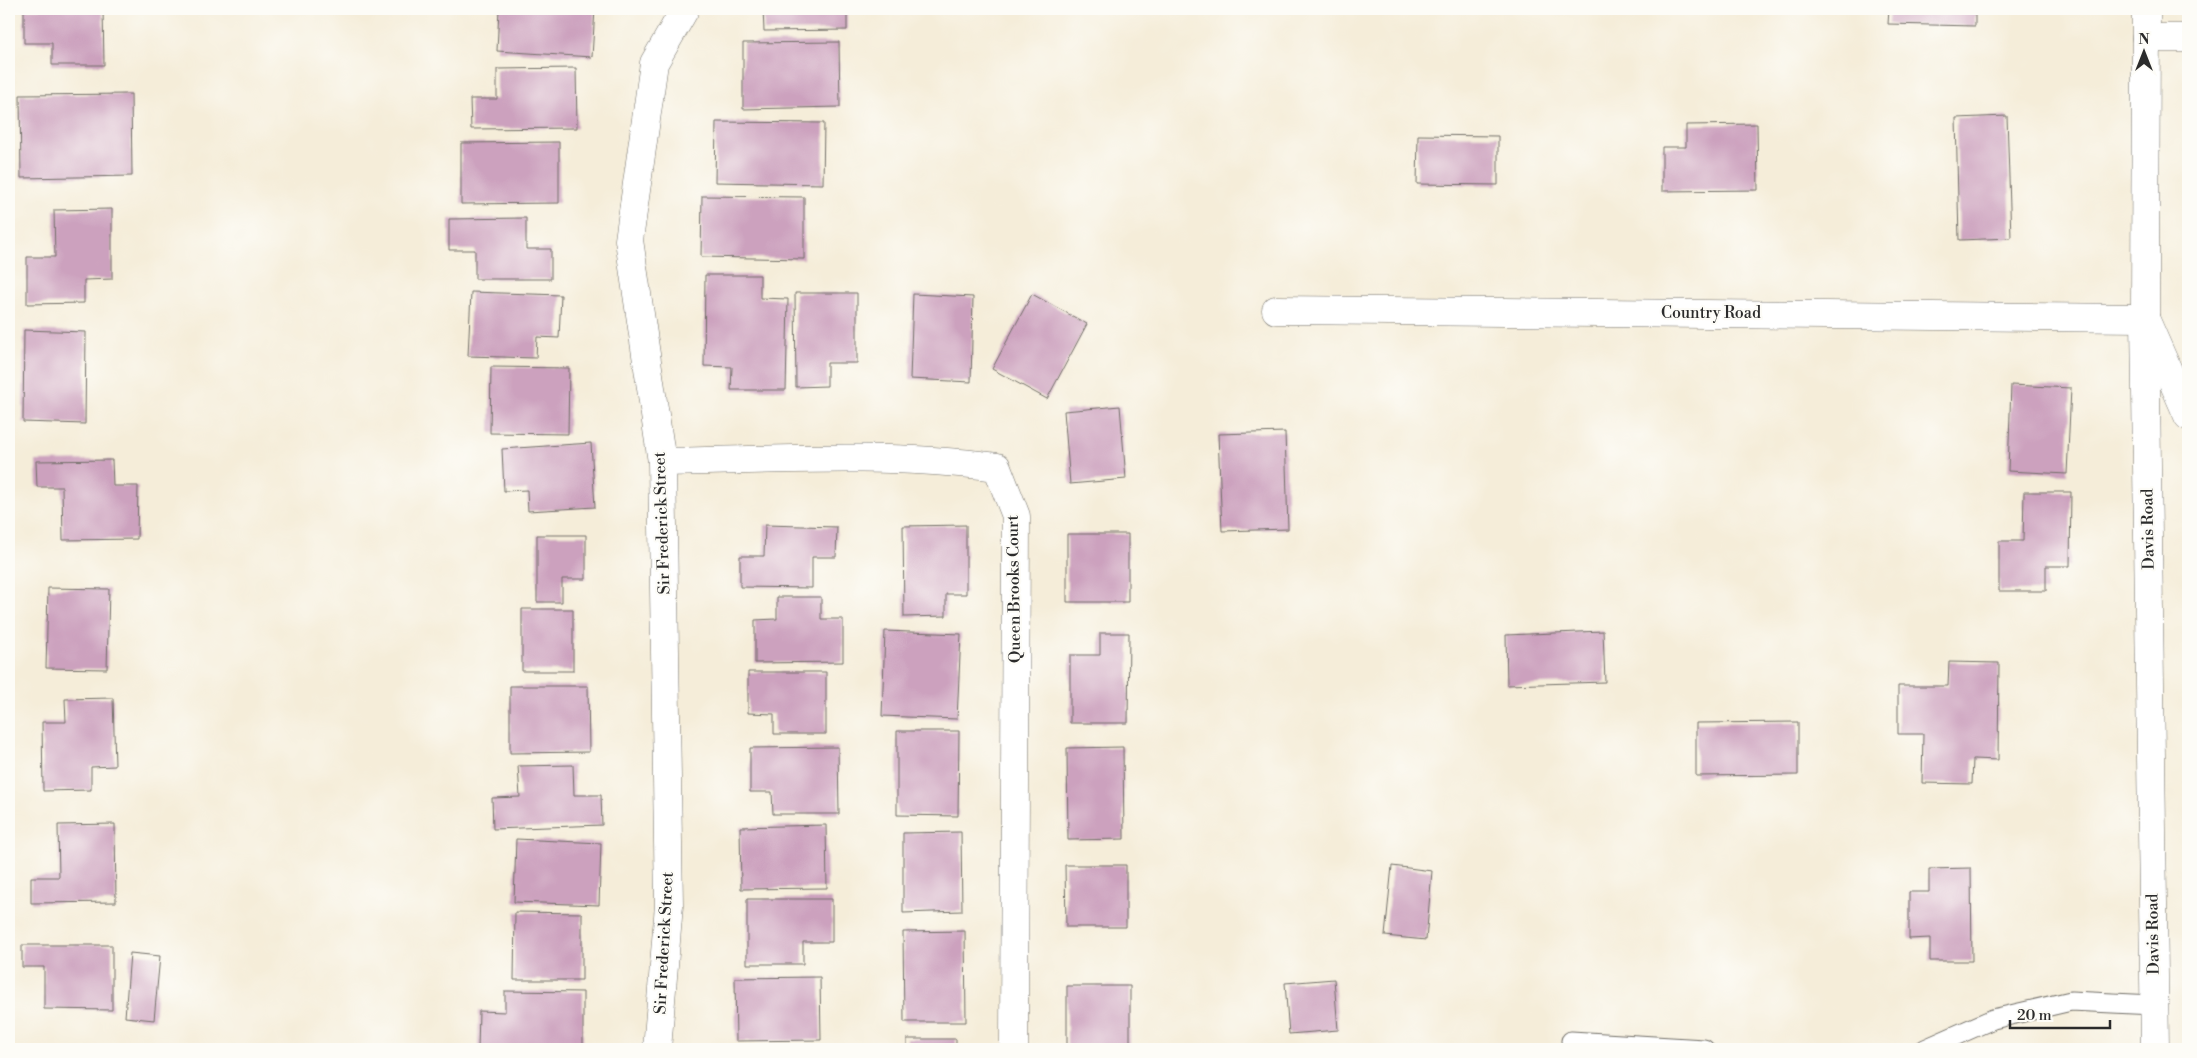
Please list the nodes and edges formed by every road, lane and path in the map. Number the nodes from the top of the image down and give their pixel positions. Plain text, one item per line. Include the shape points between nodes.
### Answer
1 (685, 9) edge
2 (2146, 9) edge
3 (2146, 38) junction
4 (2188, 38) edge
5 (1276, 310) dead end
6 (2145, 318) junction
7 (2188, 416) edge
8 (662, 462) junction
9 (2154, 1005) junction
10 (1571, 1041) dead end
11 (657, 1049) edge
12 (1014, 1049) edge
13 (1704, 1049) edge
14 (1925, 1049) edge
15 (2155, 1049) edge

1 - 8 street, Sir Frederick Street via 654,63 630,240
2 - 3 street, Davis Road
3 - 4 street
3 - 6 street, Davis Road
5 - 6 street, Country Road
6 - 7 street
6 - 9 street, Davis Road
8 - 11 street, Sir Frederick Street via 669,905
8 - 12 street, Queen Brooks Court via 860,459 948,461 997,467 1016,516
9 - 14 lane via 2070,1001 1993,1019
9 - 15 street, Davis Road
10 - 13 lane

